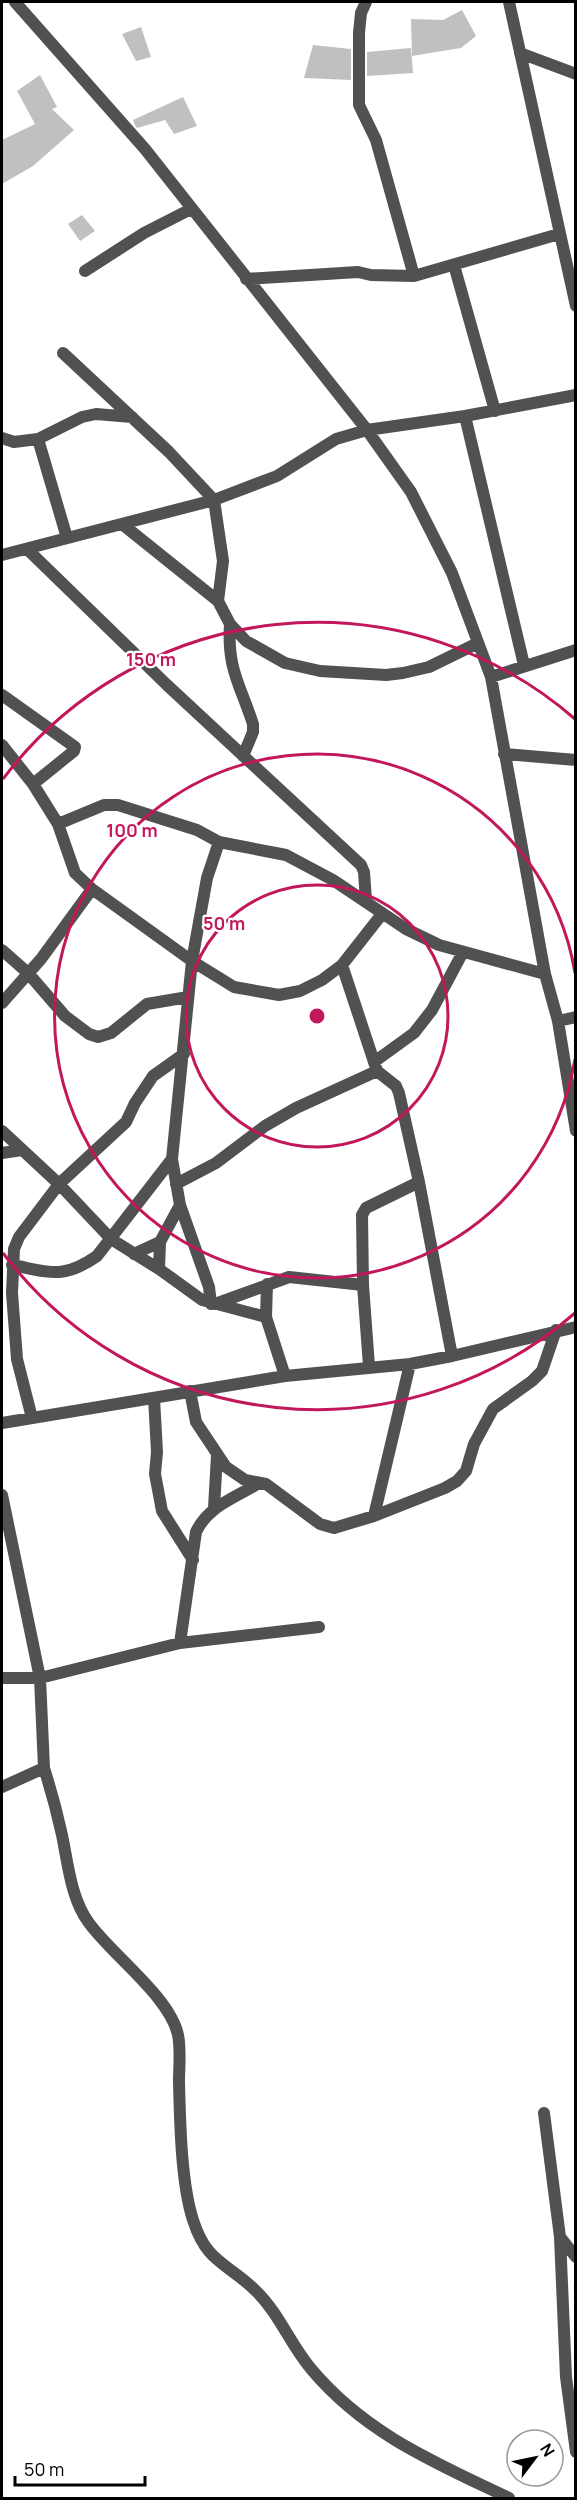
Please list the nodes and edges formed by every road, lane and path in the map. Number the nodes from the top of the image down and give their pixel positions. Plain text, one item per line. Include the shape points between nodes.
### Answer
1 (15, 2) edge
2 (366, 2) edge
3 (509, 2) edge
4 (520, 53) junction
5 (576, 74) edge
6 (191, 209) junction
7 (559, 234) junction
8 (454, 265) junction
9 (85, 271) dead end
10 (414, 276) junction
11 (246, 279) junction
12 (576, 306) edge
13 (63, 353) dead end
14 (576, 395) edge
15 (495, 411) junction
16 (132, 417) junction
17 (465, 417) junction
18 (367, 430) junction
19 (2, 438) edge
20 (38, 439) junction
21 (214, 500) junction
22 (122, 524) junction
23 (67, 538) junction
24 (27, 549) junction
25 (2, 555) edge
26 (218, 601) junction
27 (230, 624) junction
28 (478, 644) junction
29 (576, 650) edge
30 (524, 666) junction
31 (491, 677) junction
32 (2, 695) edge
33 (2, 744) edge
34 (504, 754) junction
35 (243, 756) junction
36 (576, 760) edge
37 (33, 784) junction
38 (58, 824) junction
39 (219, 842) junction
40 (92, 889) junction
41 (366, 901) junction
42 (382, 914) junction
43 (2, 950) edge
44 (463, 952) junction
45 (192, 961) junction
46 (342, 965) junction
47 (28, 973) junction
48 (545, 974) junction
49 (188, 997) junction
50 (2, 1003) edge
51 (576, 1017) edge
52 (558, 1021) junction
53 (184, 1054) junction
54 (376, 1067) junction
55 (2, 1131) edge
56 (576, 1131) edge
57 (22, 1150) junction
58 (2, 1153) edge
59 (172, 1159) junction
60 (419, 1182) junction
61 (59, 1184) junction
62 (176, 1184) junction
63 (180, 1205) junction
64 (111, 1239) junction
65 (160, 1242) junction
66 (134, 1254) junction
67 (12, 1265) junction
68 (159, 1269) junction
69 (267, 1284) junction
70 (363, 1285) junction
71 (212, 1304) junction
72 (266, 1317) junction
73 (576, 1326) edge
74 (556, 1330) junction
75 (452, 1356) junction
76 (410, 1364) junction
77 (369, 1366) junction
78 (285, 1376) junction
79 (190, 1391) junction
80 (154, 1398) junction
81 (32, 1418) junction
82 (2, 1423) edge
83 (217, 1455) junction
84 (259, 1483) junction
85 (2, 1495) edge
86 (214, 1508) junction
87 (374, 1516) junction
88 (193, 1560) junction
89 (319, 1627) dead end
90 (180, 1643) junction
91 (2, 1678) edge
92 (40, 1678) junction
93 (44, 1768) junction
94 (2, 1787) edge
95 (544, 2113) dead end
96 (560, 2237) junction
97 (576, 2257) edge
98 (576, 2452) edge
99 (509, 2499) edge

1 - 6 street via 145,149
2 - 10 street via 359,33 359,105 376,140
3 - 4 street
4 - 5 street
4 - 7 street
6 - 9 street via 144,233
6 - 11 street
7 - 8 street
7 - 12 street
8 - 10 street
8 - 15 street
10 - 11 street via 358,272
11 - 18 street
13 - 16 street
14 - 15 street
15 - 17 street
16 - 20 street via 82,417
16 - 21 street
17 - 18 street
17 - 30 street
18 - 21 street via 336,439 277,477
18 - 28 street via 416,502 452,573
19 - 20 street via 14,442
20 - 23 street
21 - 22 street
21 - 26 street via 223,561
22 - 23 street
22 - 26 street
23 - 24 street
24 - 25 street
24 - 35 street
26 - 27 street
27 - 28 street via 264,653 285,663 320,671 403,673 429,667
27 - 35 street via 230,664 253,724
28 - 31 street
29 - 30 street
30 - 31 street
31 - 34 street
32 - 37 street via 75,747
33 - 37 street
34 - 36 street
34 - 48 street
35 - 41 street via 361,865
37 - 38 street
38 - 39 street via 104,805 118,805 196,830
38 - 40 street via 72,869
39 - 41 street via 286,855
39 - 45 street via 207,878
40 - 45 street
40 - 47 street
41 - 42 street
42 - 44 street via 439,945
42 - 46 street
43 - 47 street
44 - 48 street
44 - 54 street via 432,1011
45 - 46 street via 234,987 279,995 300,991
45 - 49 street
46 - 54 street
47 - 49 street via 65,1016 98,1037 111,1033 152,1002
47 - 50 street
48 - 52 street
49 - 53 street
51 - 52 street
52 - 56 street
53 - 59 street
53 - 61 street via 153,1076 126,1122
54 - 60 street via 396,1086
54 - 62 street via 265,1126 216,1163
55 - 57 street
57 - 58 street
57 - 61 street
59 - 62 street
59 - 64 street
60 - 70 street via 366,1208 362,1215
60 - 75 street
61 - 64 street
61 - 67 street via 19,1237
62 - 63 street
63 - 65 street
63 - 71 street
64 - 66 street
64 - 67 street via 97,1256 70,1272
65 - 66 street
65 - 68 street
66 - 68 street
67 - 81 street via 17,1359
68 - 71 street via 192,1295
69 - 70 street via 289,1277
69 - 71 street
69 - 72 street
70 - 77 street
71 - 72 street
72 - 78 street
73 - 74 street
74 - 75 street
74 - 87 street via 542,1371 493,1409 474,1444 466,1471 457,1481
75 - 76 street
76 - 77 street
76 - 87 street
77 - 78 street
78 - 79 street
79 - 80 street
79 - 83 street via 196,1422
80 - 81 street
80 - 88 street via 155,1474 162,1511
81 - 82 street
83 - 84 street via 233,1473
83 - 86 street
84 - 86 street
84 - 87 street via 272,1487 320,1524 334,1528
85 - 92 street
86 - 88 street via 196,1532
88 - 90 street
89 - 90 street
90 - 92 street
91 - 92 street
92 - 93 street
93 - 94 street
93 - 99 street via 80,1906 89,1923 159,2001 178,2036 187,2199 203,2246 212,2258 257,2292 312,2370 359,2417 403,2447
95 - 96 street
96 - 97 street
96 - 98 street via 566,2377

